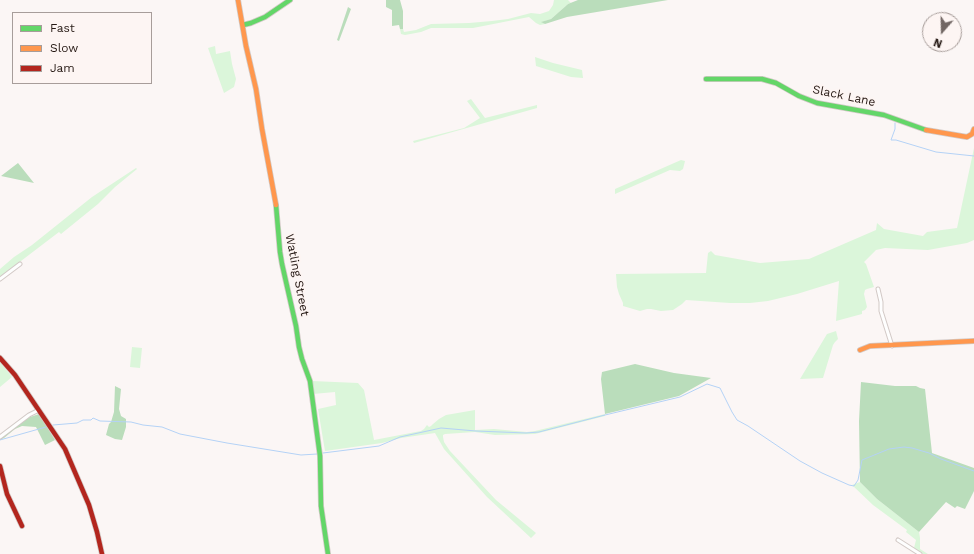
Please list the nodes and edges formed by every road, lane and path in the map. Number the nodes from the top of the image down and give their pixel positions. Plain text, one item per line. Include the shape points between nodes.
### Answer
1 (238, 0) edge
2 (290, 0) edge
3 (243, 25) junction
4 (706, 79) dead end
5 (974, 129) edge
6 (20, 264) dead end
7 (0, 279) edge
8 (878, 289) dead end
9 (974, 341) edge
10 (892, 346) junction
11 (860, 350) dead end
12 (0, 358) edge
13 (39, 410) junction
14 (0, 436) edge
15 (0, 466) edge
16 (22, 526) dead end
17 (898, 540) dead end
18 (102, 554) edge
19 (328, 554) edge
20 (920, 554) edge

1 - 3 street, Watling Street
2 - 3 street via 265,17
3 - 19 street, Watling Street via 277,211 282,264 299,347 311,388 320,456 321,506
4 - 5 street, Slack Lane via 762,78 817,102 884,115 922,128 967,137
6 - 7 street
8 - 10 street
9 - 10 street
10 - 11 street via 870,346
12 - 13 street
13 - 14 street
13 - 18 street via 65,449 89,504
15 - 16 street via 7,494
17 - 20 street

